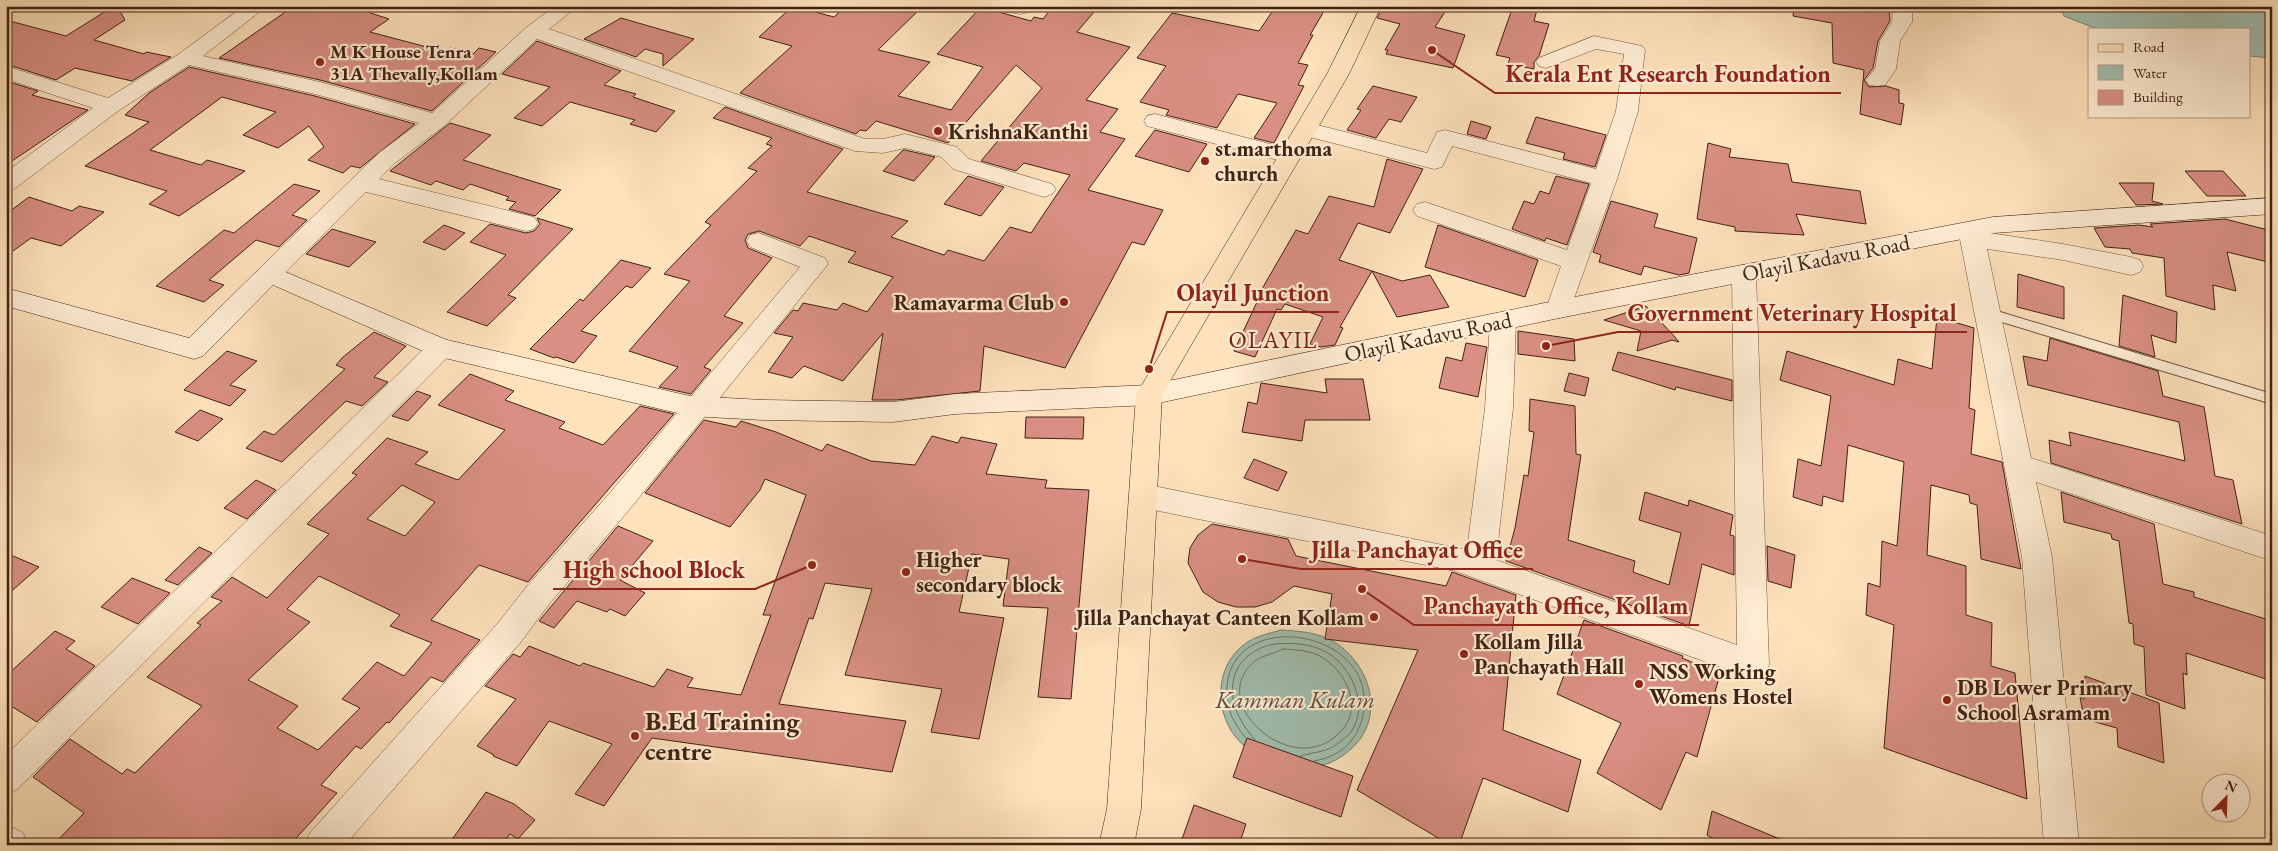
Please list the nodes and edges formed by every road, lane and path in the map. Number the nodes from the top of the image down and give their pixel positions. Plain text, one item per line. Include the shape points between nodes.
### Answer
1 (257, 6) edge
2 (568, 6) edge
3 (1002, 6) edge
4 (1031, 6) edge
5 (1371, 6) edge
6 (1903, 6) edge
7 (534, 31) junction
8 (186, 58) junction
9 (1546, 62) dead end
10 (6, 72) edge
11 (1877, 80) dead end
12 (110, 106) junction
13 (436, 121) junction
14 (1155, 121) dead end
15 (1306, 129) junction
16 (1289, 156) junction
17 (1605, 178) junction
18 (362, 182) junction
19 (6, 184) edge
20 (1044, 189) dead end
21 (2272, 206) edge
22 (1425, 210) dead end
23 (526, 223) dead end
24 (1971, 234) junction
25 (759, 241) dead end
26 (1575, 262) junction
27 (2131, 266) dead end
28 (269, 274) junction
29 (1744, 274) junction
30 (6, 297) edge
31 (1559, 309) junction
32 (1987, 313) junction
33 (1503, 321) junction
34 (441, 348) junction
35 (1150, 395) junction
36 (2272, 399) edge
37 (698, 406) junction
38 (2018, 464) junction
39 (1144, 496) junction
40 (2272, 549) edge
41 (1480, 568) junction
42 (6, 778) edge
43 (6, 840) edge
44 (11, 845) edge
45 (322, 845) edge
46 (1116, 845) edge
47 (2062, 845) edge

1 - 8 street
2 - 7 street
3 - 4 street
5 - 15 main road via 1338,74
6 - 11 street via 1902,22 1890,41 1885,69
7 - 13 street
7 - 20 street via 863,146 906,142 949,152 960,164
8 - 12 street
8 - 13 street
9 - 17 street via 1594,42 1635,50 1627,111
10 - 12 street
12 - 19 street
13 - 18 street via 387,158
14 - 16 street
15 - 16 main road
15 - 17 street via 1434,162 1445,137
16 - 35 main road
17 - 26 street
18 - 23 street
18 - 28 street
21 - 24 street, Olayil Kadavu Road via 1993,226
22 - 26 street
24 - 27 street
24 - 29 street, Olayil Kadavu Road
24 - 32 street
25 - 37 street via 816,264
26 - 31 street
28 - 30 street via 194,349
28 - 34 street, Olayil Kadavu Road
29 - 31 street, Olayil Kadavu Road
29 - 41 street via 1753,665
31 - 33 street, Olayil Kadavu Road
32 - 36 lane
32 - 38 street
33 - 35 street, Olayil Kadavu Road
33 - 41 street via 1499,408
34 - 37 street, Olayil Kadavu Road
34 - 42 street
35 - 37 street, Olayil Kadavu Road via 975,403 893,412
35 - 39 main road
37 - 45 street via 509,633
38 - 40 street
38 - 47 street via 2037,557
39 - 41 street via 1456,559
39 - 46 main road via 1124,809
43 - 44 street

